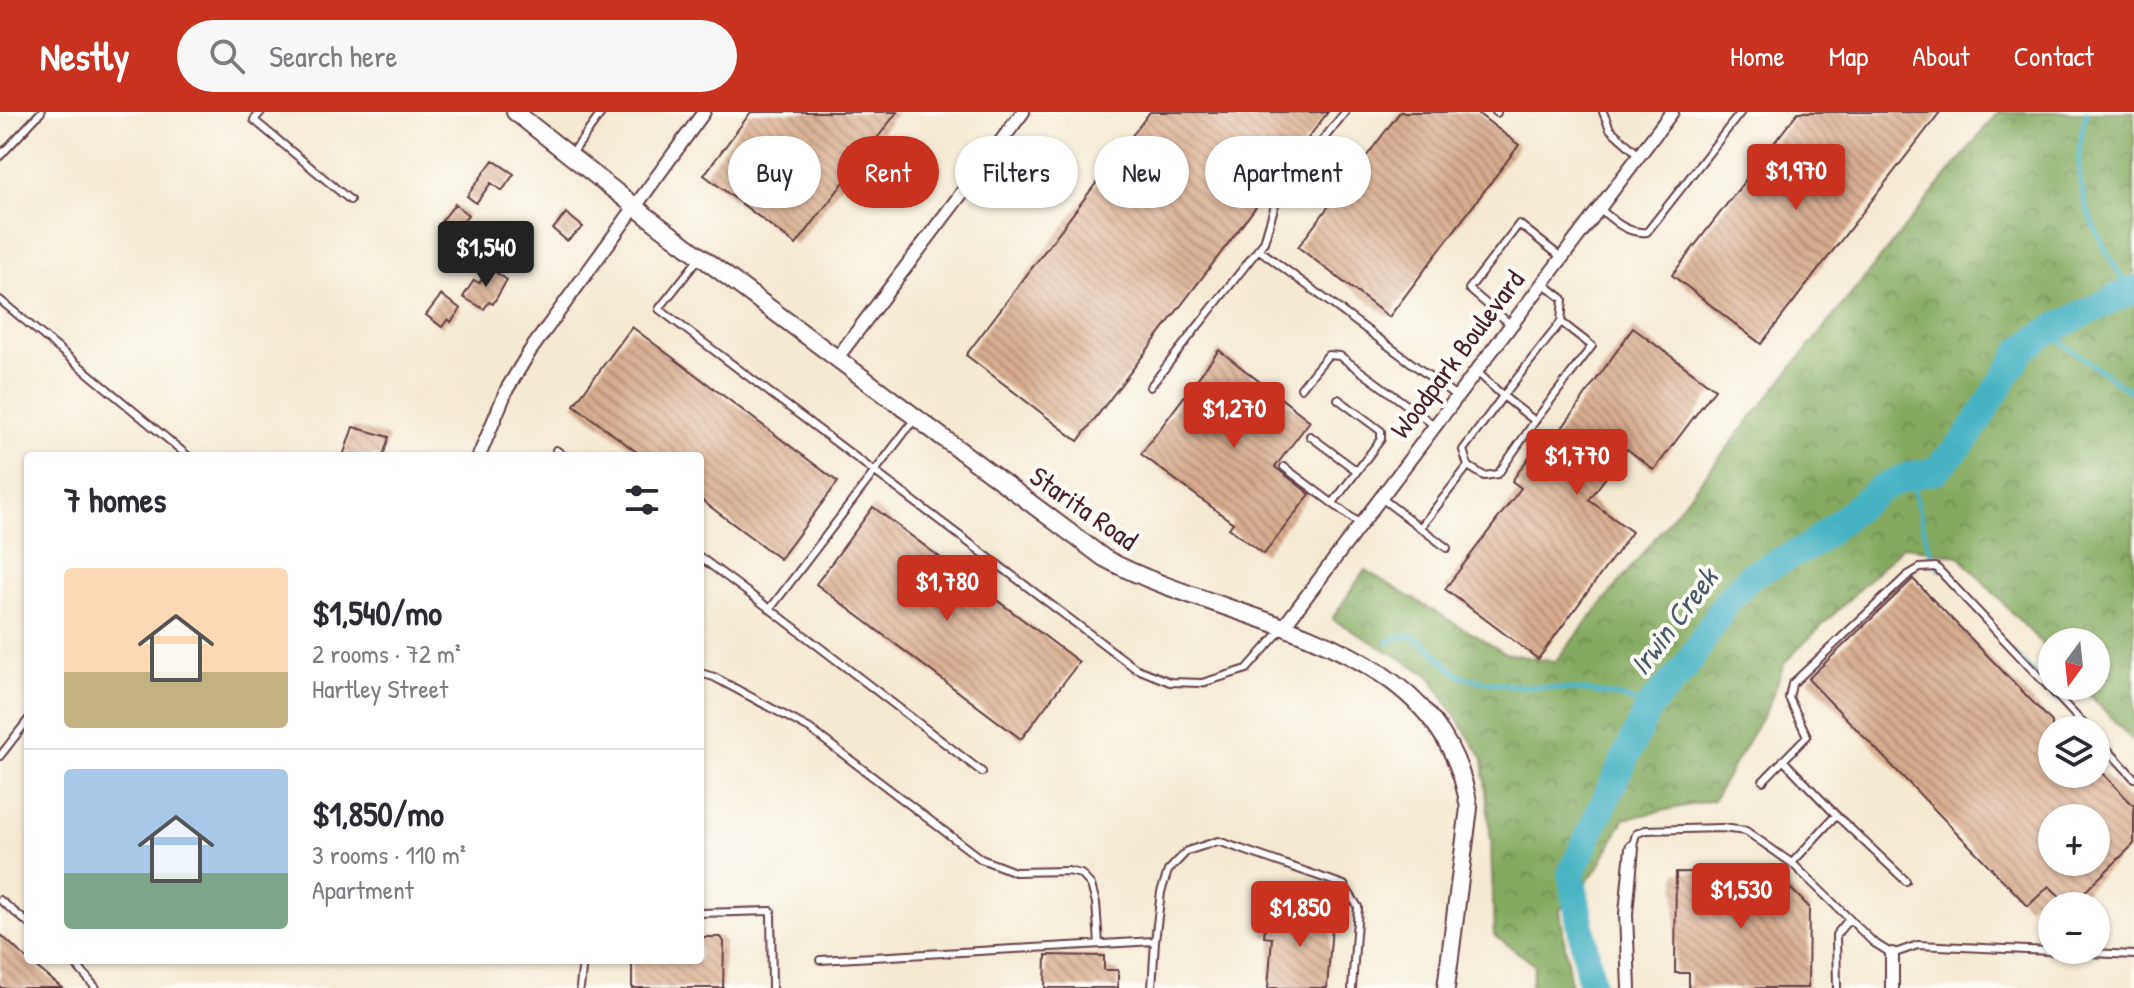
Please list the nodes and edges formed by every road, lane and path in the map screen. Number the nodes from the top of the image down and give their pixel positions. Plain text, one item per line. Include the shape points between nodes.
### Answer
1 (41, 112) edge
2 (261, 112) edge
3 (515, 112) edge
4 (602, 112) edge
5 (704, 112) edge
6 (1023, 112) edge
7 (1345, 112) edge
8 (1603, 112) edge
9 (1672, 112) edge
10 (1741, 112) edge
11 (571, 155) junction
12 (1639, 155) junction
13 (0, 156) edge
14 (350, 200) dead end
15 (638, 205) junction
16 (1599, 208) junction
17 (1258, 249) junction
18 (701, 256) junction
19 (1561, 257) junction
20 (1541, 281) junction
21 (0, 300) edge
22 (1561, 322) junction
23 (1510, 324) junction
24 (837, 358) junction
25 (1475, 370) junction
26 (1150, 387) dead end
27 (1301, 388) dead end
28 (1456, 396) junction
29 (1503, 396) junction
30 (1338, 399) dead end
31 (916, 417) junction
32 (1535, 421) junction
33 (1434, 425) junction
34 (1310, 436) dead end
35 (556, 450) dead end
36 (183, 452) edge
37 (481, 452) edge
38 (559, 452) edge
39 (1468, 466) junction
40 (1284, 467) dead end
41 (1357, 471) junction
42 (873, 473) junction
43 (1380, 497) junction
44 (1333, 503) junction
45 (1360, 524) junction
46 (1420, 528) junction
47 (1447, 548) dead end
48 (704, 560) edge
49 (770, 609) junction
50 (1284, 626) junction
51 (704, 674) edge
52 (2076, 716) edge
53 (24, 725) edge
54 (2110, 752) edge
55 (0, 756) edge
56 (1783, 760) junction
57 (982, 772) dead end
58 (2134, 778) edge
59 (1763, 781) dead end
60 (1836, 815) junction
61 (1632, 848) joint
62 (1793, 864) junction
63 (1906, 881) dead end
64 (0, 900) edge
65 (704, 913) edge
66 (1849, 919) junction
67 (24, 920) edge
68 (1155, 941) junction
69 (1099, 944) junction
70 (1892, 954) junction
71 (2134, 955) edge
72 (820, 960) dead end
73 (75, 964) edge
74 (583, 964) edge
75 (96, 988) edge
76 (580, 988) edge
77 (772, 988) edge
78 (1152, 988) edge
79 (1352, 988) edge
80 (1446, 988) edge
81 (1629, 988) edge
82 (1837, 988) edge
83 (1892, 988) edge

1 - 13 lane
2 - 14 lane via 254,120
3 - 11 street, Starita Road
4 - 11 lane
5 - 15 street
6 - 24 street
7 - 17 lane via 1277,198
8 - 12 lane via 1610,129
9 - 12 street, Woodpark Boulevard
10 - 16 lane via 1647,232 1622,227
11 - 15 street, Starita Road
12 - 16 street, Woodpark Boulevard
15 - 18 street, Starita Road
15 - 37 street via 530,351
16 - 19 street, Woodpark Boulevard
17 - 26 lane
17 - 28 lane
18 - 24 street, Starita Road
18 - 42 lane via 659,309
19 - 20 street, Woodpark Boulevard
19 - 23 lane via 1519,224 1469,289
20 - 22 lane via 1563,299
20 - 23 street, Woodpark Boulevard
21 - 36 lane
22 - 29 lane
22 - 32 lane via 1592,346
23 - 25 street, Woodpark Boulevard
24 - 31 street, Starita Road
25 - 28 street, Woodpark Boulevard
25 - 29 lane
27 - 33 lane via 1328,355 1340,356
28 - 33 street, Woodpark Boulevard
29 - 32 lane
29 - 39 lane via 1463,450
30 - 41 lane via 1381,431 1381,439
31 - 42 lane
31 - 50 street, Starita Road via 1104,558 1147,580
32 - 39 lane via 1498,474 1484,476
33 - 43 street, Woodpark Boulevard
34 - 41 lane
35 - 38 lane
39 - 46 lane
40 - 44 lane
41 - 44 lane
42 - 49 lane
42 - 50 lane via 1135,668 1170,682 1202,683 1247,669
43 - 45 street, Woodpark Boulevard
43 - 46 lane
44 - 45 lane
45 - 50 street, Woodpark Boulevard
46 - 47 lane
48 - 49 lane
49 - 57 lane
50 - 80 street, Starita Road via 1332,645 1381,675 1413,700 1451,748 1469,808
51 - 69 lane via 810,729 981,859 1015,872 1081,874 1096,903
52 - 56 lane via 1936,567 1929,566 1908,575 1792,684 1789,698 1807,736
53 - 55 lane
54 - 58 lane
56 - 59 lane
56 - 60 lane
60 - 62 lane
60 - 63 lane
61 - 62 lane via 1636,834 1645,830 1722,828 1746,831
61 - 81 street via 1626,914
62 - 66 lane
64 - 67 lane
65 - 77 lane via 771,911
66 - 70 lane
66 - 82 lane via 1836,935
68 - 69 lane
68 - 78 lane
68 - 79 lane via 1168,871 1187,851 1218,841 1344,885 1358,907
69 - 72 lane
70 - 71 lane via 1918,945
70 - 83 street
73 - 75 lane
74 - 76 lane

